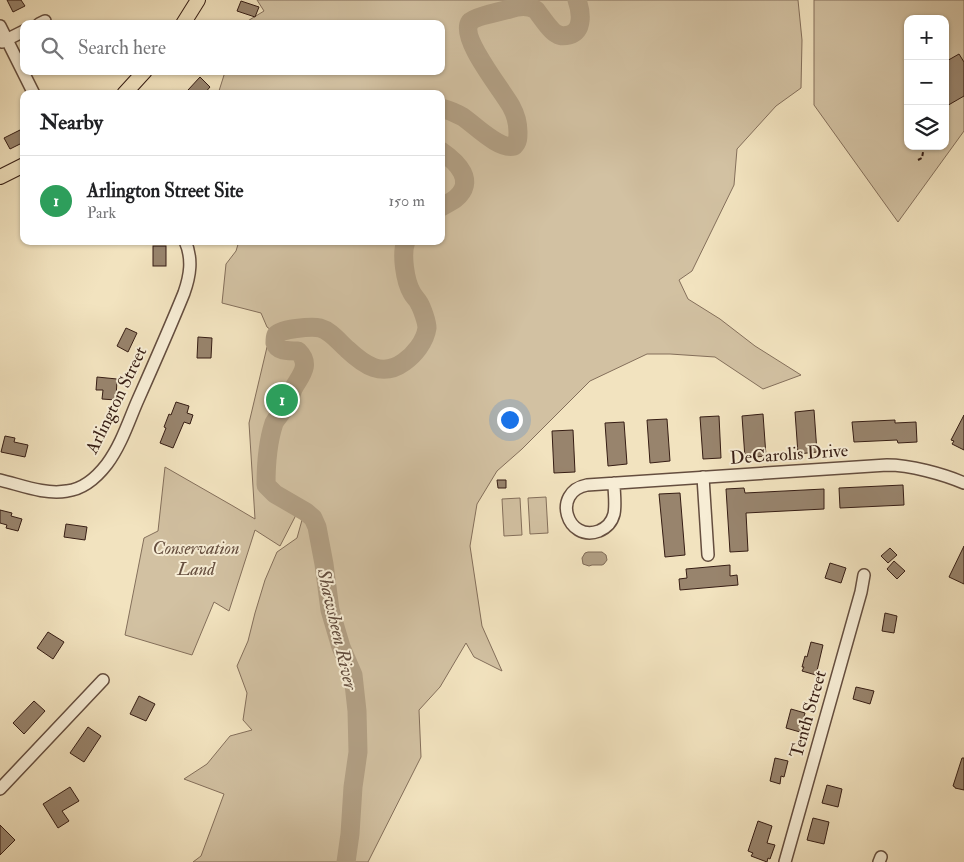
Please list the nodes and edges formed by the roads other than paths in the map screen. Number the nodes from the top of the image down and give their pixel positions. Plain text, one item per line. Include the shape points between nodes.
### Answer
1 (198, 0) edge
2 (186, 20) edge
3 (0, 26) edge
4 (20, 33) edge
5 (3, 41) edge
6 (20, 70) edge
7 (23, 75) edge
8 (141, 75) edge
9 (32, 90) edge
10 (128, 90) edge
11 (20, 167) edge
12 (0, 177) edge
13 (186, 245) edge
14 (703, 477) junction
15 (0, 480) edge
16 (614, 483) junction
17 (964, 483) edge
18 (708, 555) dead end
19 (864, 575) dead end
20 (103, 680) dead end
21 (0, 789) edge
22 (785, 862) edge

1 - 2 main road
3 - 5 street
4 - 5 street
5 - 6 street
7 - 9 street
8 - 10 main road
11 - 12 main road
13 - 15 street, Arlington Street via 190,268 184,293 108,463 90,482 68,491 42,490
14 - 16 street, DeCarolis Drive
14 - 17 street, DeCarolis Drive via 896,465
14 - 18 street
16 - 16 street, DeCarolis Drive via 614,511 608,525 590,533 575,527 566,508 573,492 587,484
19 - 22 street, Tenth Street
20 - 21 street

